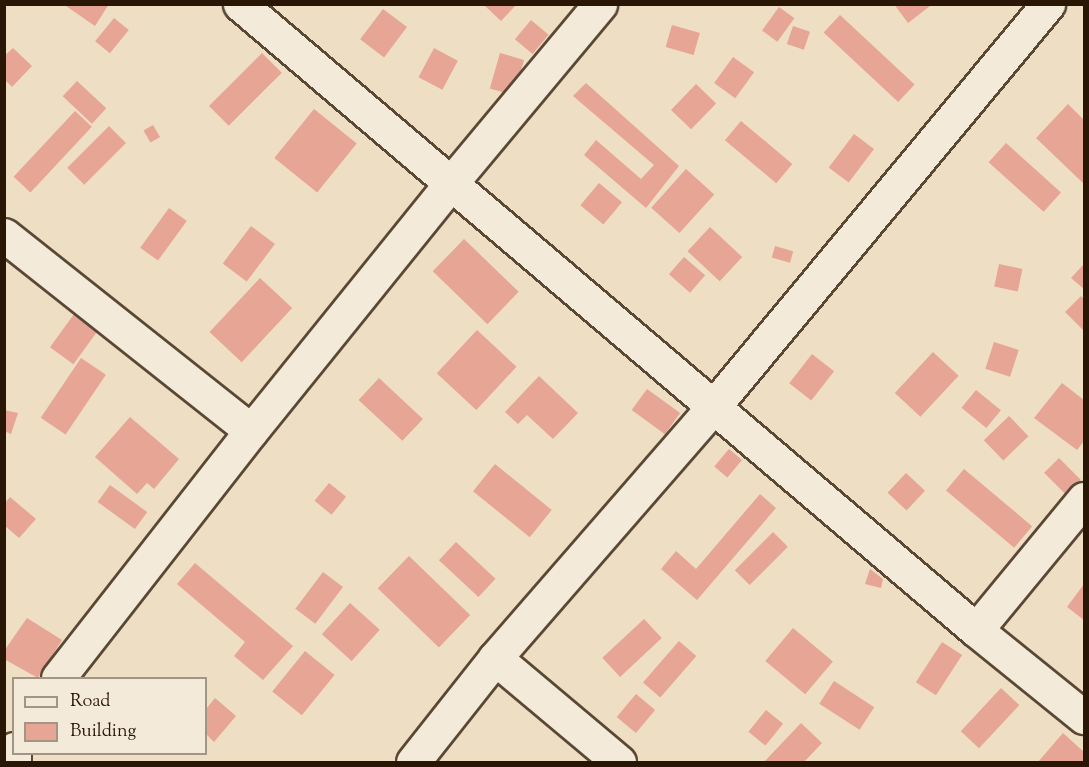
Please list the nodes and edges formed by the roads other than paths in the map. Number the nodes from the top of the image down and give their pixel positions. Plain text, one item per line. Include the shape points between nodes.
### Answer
1 (240, 4) edge
2 (600, 4) edge
3 (1048, 4) edge
4 (452, 183) junction
5 (4, 235) edge
6 (714, 406) junction
7 (251, 431) junction
8 (1084, 499) edge
9 (976, 630) junction
10 (495, 658) junction
11 (59, 677) edge
12 (1084, 717) edge
13 (413, 762) edge
14 (619, 762) edge

1 - 4 street
2 - 4 street
3 - 6 street
4 - 6 street
4 - 7 street
5 - 7 street
6 - 9 street
6 - 10 street
7 - 11 street
8 - 9 street
9 - 12 street
10 - 13 street
10 - 14 street

